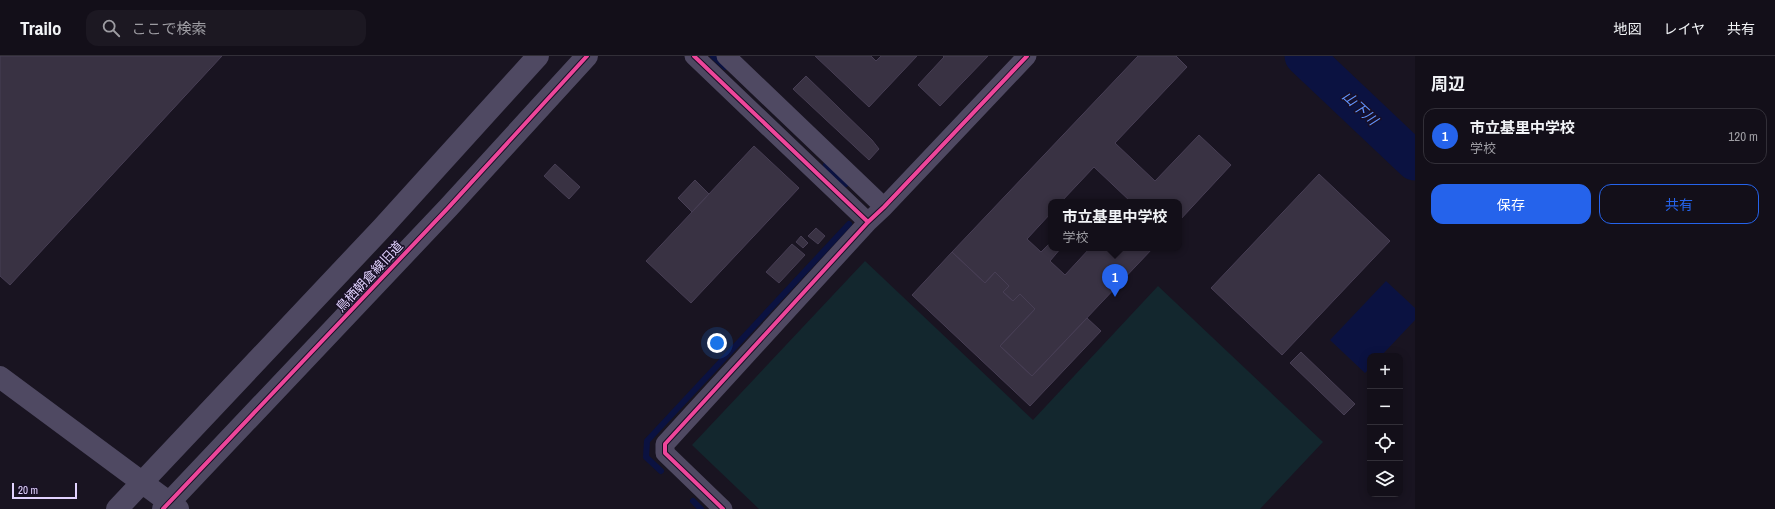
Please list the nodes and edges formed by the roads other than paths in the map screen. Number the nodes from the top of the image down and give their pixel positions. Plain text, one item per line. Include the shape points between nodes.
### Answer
1 (538, 56) edge
2 (587, 56) edge
3 (694, 56) edge
4 (726, 56) edge
5 (1027, 56) edge
6 (884, 207) junction
7 (868, 222) junction
8 (0, 377) edge
9 (142, 483) junction
10 (170, 507) edge
11 (117, 509) edge
12 (723, 509) edge

1 - 9 street, 鳥栖朝倉線旧道 via 382,228
2 - 10 street, 鳥栖朝倉線旧道
3 - 7 street
4 - 6 street
5 - 6 street
6 - 7 street
7 - 12 street via 665,444 665,453
8 - 9 street
9 - 10 street
9 - 11 street, 鳥栖朝倉線旧道

